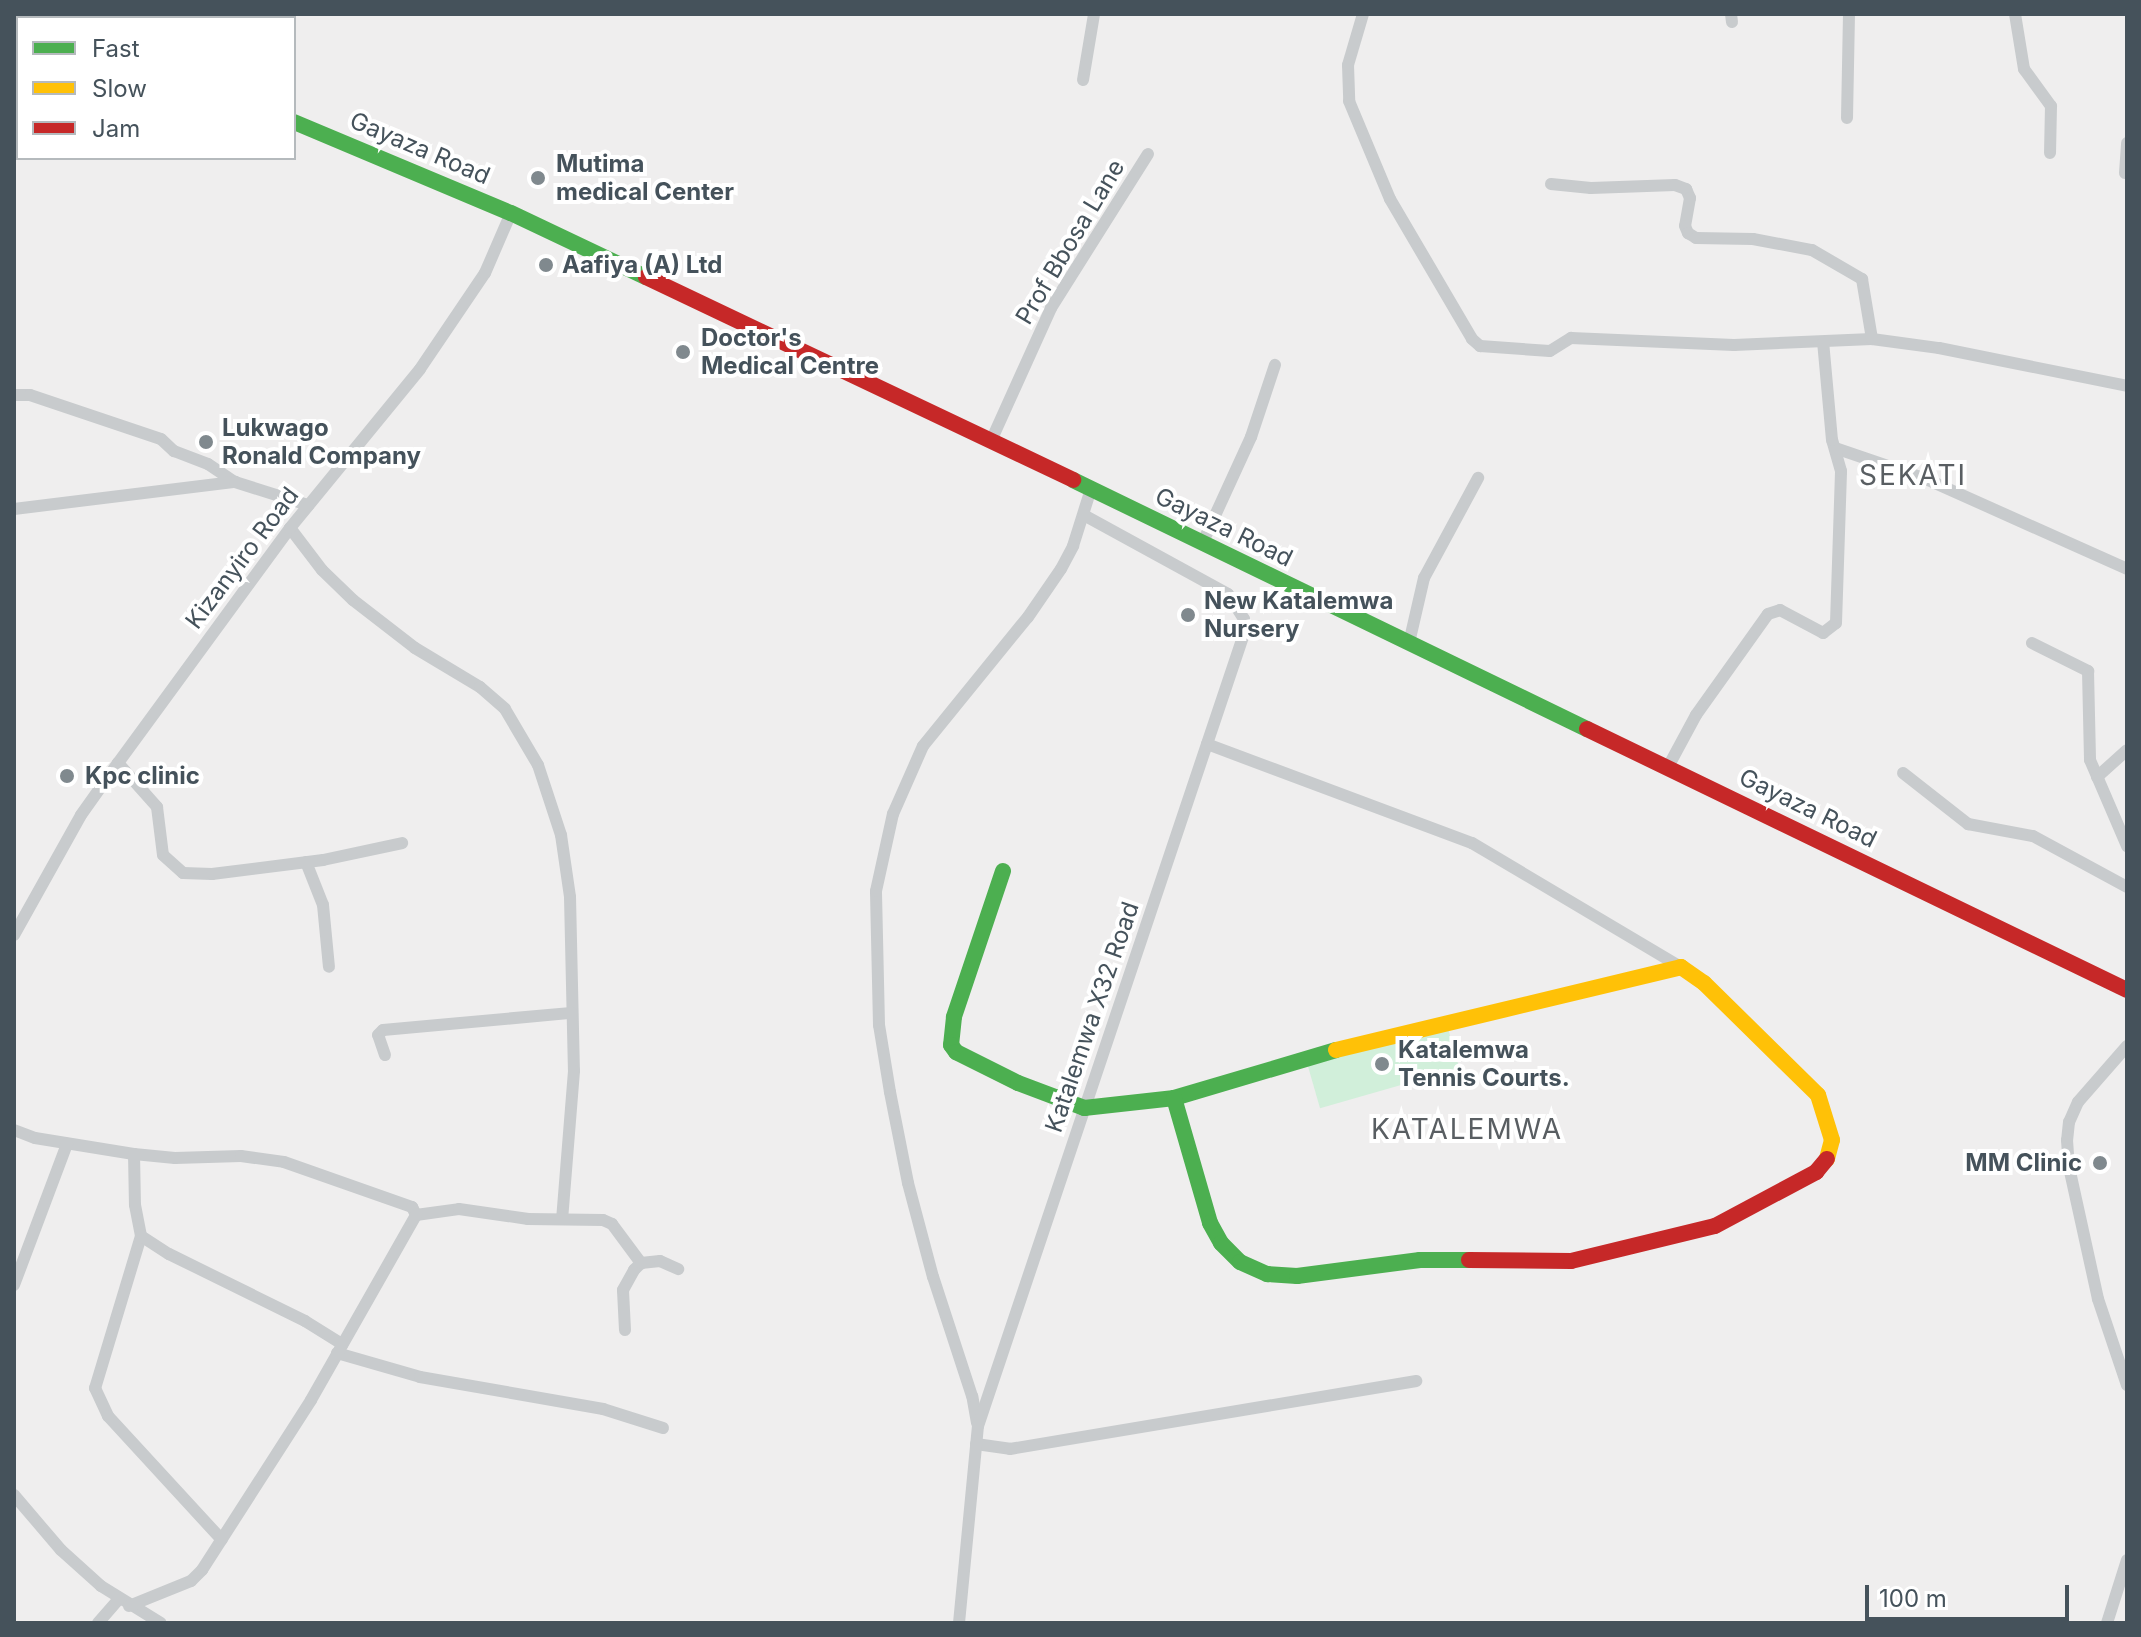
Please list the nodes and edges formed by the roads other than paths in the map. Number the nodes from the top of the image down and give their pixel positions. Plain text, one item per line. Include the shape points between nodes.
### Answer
1 (1094, 14) edge
2 (1363, 14) edge
3 (1849, 14) edge
4 (2015, 14) edge
5 (1083, 80) dead end
6 (1847, 118) dead end
7 (296, 123) edge
8 (2127, 143) edge
9 (2050, 153) dead end
10 (1148, 154) dead end
11 (2125, 173) edge
12 (1551, 184) dead end
13 (511, 213) junction
14 (1872, 339) junction
15 (1823, 342) junction
16 (1275, 365) dead end
17 (2127, 386) edge
18 (14, 395) edge
19 (991, 441) junction
20 (1835, 448) junction
21 (1478, 478) dead end
22 (235, 482) junction
23 (1091, 489) junction
24 (308, 505) junction
25 (14, 509) edge
26 (1084, 515) junction
27 (290, 528) junction
28 (1202, 544) junction
29 (2127, 569) edge
30 (1409, 643) junction
31 (2032, 643) dead end
32 (1207, 744) junction
33 (2127, 750) edge
34 (118, 763) junction
35 (1668, 767) junction
36 (1903, 773) dead end
37 (2097, 777) junction
38 (402, 843) dead end
39 (2127, 846) edge
40 (306, 862) junction
41 (1003, 871) dead end
42 (2127, 887) edge
43 (14, 935) edge
44 (329, 967) dead end
45 (1681, 967) junction
46 (2127, 990) edge
47 (571, 1013) junction
48 (2127, 1046) edge
49 (385, 1055) dead end
50 (1174, 1098) junction
51 (1084, 1108) junction
52 (14, 1130) edge
53 (67, 1144) junction
54 (134, 1154) junction
55 (416, 1215) junction
56 (562, 1219) junction
57 (141, 1236) junction
58 (641, 1263) junction
59 (678, 1269) dead end
60 (14, 1285) edge
61 (625, 1330) dead end
62 (339, 1349) junction
63 (1416, 1381) dead end
64 (2127, 1385) edge
65 (978, 1426) junction
66 (663, 1428) dead end
67 (976, 1444) junction
68 (14, 1495) edge
69 (222, 1540) junction
70 (2127, 1560) edge
71 (124, 1602) junction
72 (98, 1623) edge
73 (161, 1623) edge
74 (959, 1623) edge
75 (2107, 1623) edge

1 - 5 street
2 - 15 street via 1348,65 1349,101 1390,199 1476,343 1550,351 1571,338 1734,345
3 - 6 street
4 - 9 street via 2024,69 2051,106
7 - 13 main road, Gayaza Road
8 - 11 street
10 - 19 street, Prof Bbosa Lane via 1051,308
12 - 14 street via 1686,189 1690,198 1685,226 1696,238 1794,246 1862,279
13 - 19 main road, Gayaza Road
13 - 24 street, Kizanyiro Road via 485,273 420,369
14 - 15 street
14 - 17 street
15 - 20 street
16 - 28 street via 1251,437
18 - 22 street via 30,395 161,439
19 - 23 main road, Gayaza Road
20 - 29 street via 1926,479
20 - 35 street via 1841,471 1836,623 1823,633 1780,610 1772,611 1696,715
21 - 30 street via 1424,578
22 - 24 street
22 - 25 street
23 - 26 street
23 - 28 main road, Gayaza Road
24 - 27 street, Kizanyiro Road
26 - 32 street, Katalemwa X32 Road via 1211,583 1238,606 1244,619 1242,648
26 - 65 street via 1061,569 1028,617 923,746 893,814 876,891 879,1025 890,1092 911,1196
27 - 34 street, Kizanyiro Road
27 - 47 street via 353,600 415,648 480,687 515,721 538,765 561,835 570,897
28 - 30 main road, Gayaza Road
30 - 35 main road, Gayaza Road
31 - 37 street via 2088,671 2088,744
32 - 45 street via 1472,843
32 - 51 street, Katalemwa X32 Road
33 - 37 street
34 - 40 street via 157,807 163,855 174,869 212,874
34 - 43 street, Kizanyiro Road via 81,815
35 - 46 main road, Gayaza Road
36 - 42 street via 1968,824 2033,836
37 - 39 street
38 - 40 street
40 - 44 street via 323,905
41 - 51 main road via 954,1017 951,1045 1018,1083
45 - 50 main road via 1305,1058
45 - 50 main road via 1818,1095 1832,1140 1827,1159 1816,1172 1715,1226 1571,1261 1420,1260 1297,1276 1267,1274 1240,1262 1210,1223
47 - 49 street via 383,1030 378,1035
47 - 56 street via 573,1109
48 - 64 street via 2078,1102 2067,1140 2098,1299
50 - 51 main road
51 - 65 street, Katalemwa X32 Road
52 - 53 street
53 - 54 street
53 - 60 street
54 - 55 street via 284,1162 412,1207
54 - 57 street
55 - 56 street via 459,1209
55 - 62 street
56 - 58 street via 612,1224
57 - 62 street
57 - 69 street via 95,1388 108,1416
58 - 59 street via 660,1261
58 - 61 street via 623,1290
62 - 66 street via 420,1377 603,1409
62 - 69 street
63 - 67 street via 1010,1449
65 - 67 street, Katalemwa X32 Road
67 - 74 street, Katalemwa X32 Road
68 - 71 street via 61,1550
69 - 71 street via 191,1581
70 - 75 street
71 - 72 street
71 - 73 street

